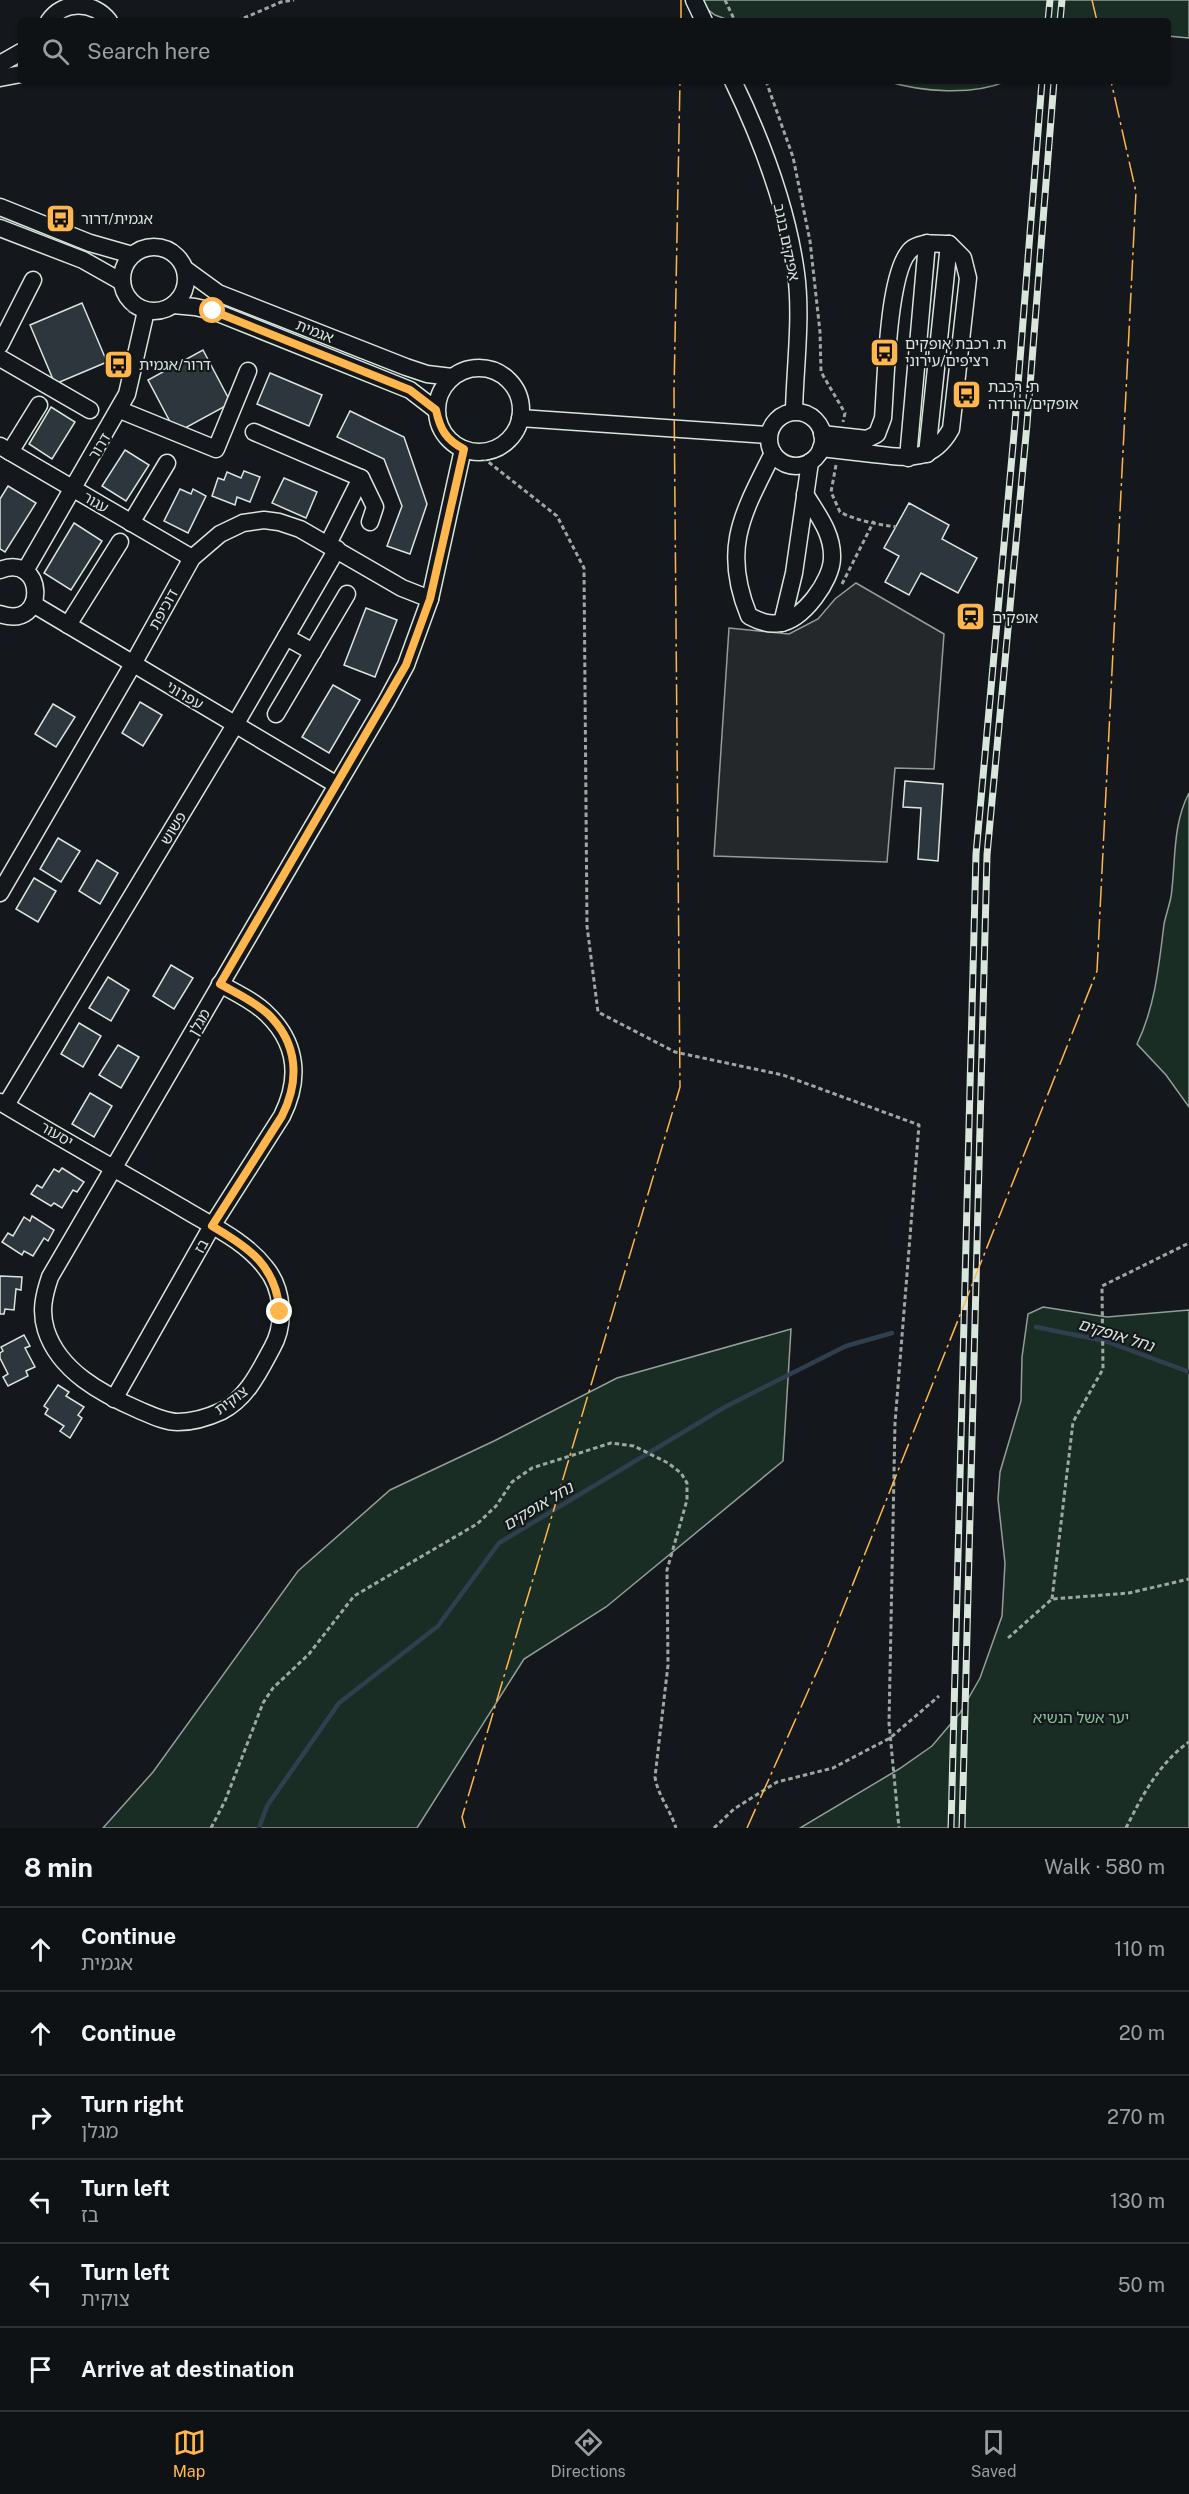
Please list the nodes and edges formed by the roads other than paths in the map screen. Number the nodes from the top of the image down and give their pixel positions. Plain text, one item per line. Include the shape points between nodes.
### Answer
1 (694, 0) edge
2 (61, 4) edge
3 (101, 10) edge
4 (51, 18) edge
5 (703, 18) edge
6 (18, 54) edge
7 (0, 64) edge
8 (18, 75) edge
9 (0, 78) edge
10 (734, 84) edge
11 (0, 207) edge
12 (0, 228) edge
13 (927, 243) junction
14 (132, 255) junction
15 (185, 269) junction
16 (33, 280) dead end
17 (122, 282) junction
18 (173, 305) junction
19 (146, 311) junction
20 (0, 345) edge
21 (0, 358) edge
22 (248, 372) dead end
23 (452, 377) junction
24 (39, 405) dead end
25 (90, 410) dead end
26 (120, 410) junction
27 (436, 410) junction
28 (794, 411) junction
29 (520, 418) junction
30 (254, 432) dead end
31 (769, 435) junction
32 (822, 441) junction
33 (5, 449) edge
34 (470, 451) junction
35 (773, 453) junction
36 (908, 458) junction
37 (810, 462) junction
38 (167, 463) dead end
39 (361, 478) junction
40 (73, 489) junction
41 (805, 494) junction
42 (370, 522) dead end
43 (131, 523) junction
44 (120, 542) dead end
45 (332, 546) junction
46 (192, 558) junction
47 (0, 570) edge
48 (25, 571) junction
49 (347, 594) dead end
50 (430, 599) junction
51 (33, 604) junction
52 (0, 614) edge
53 (782, 623) junction
54 (68, 625) junction
55 (286, 637) junction
56 (313, 652) junction
57 (133, 664) junction
58 (276, 714) dead end
59 (235, 724) junction
60 (337, 785) junction
61 (0, 893) edge
62 (220, 984) junction
63 (3, 1104) edge
64 (114, 1167) junction
65 (212, 1226) junction
66 (114, 1399) junction

1 - 5 street
2 - 3 street via 84,4
2 - 4 street
6 - 7 street
8 - 9 street
10 - 28 street, אפיקים בנגב via 771,174 796,274
11 - 14 street via 90,243
12 - 17 street via 83,260
13 - 32 street via 912,248 902,260 894,287 883,418 877,434 867,439
13 - 36 street
13 - 36 street via 949,244 963,258 968,278 951,429 944,441 927,454
14 - 15 street via 148,247 166,249
14 - 17 street
15 - 18 street via 183,293
15 - 23 street, אגמית via 218,293 406,367
16 - 20 street
17 - 19 street via 129,300
18 - 19 street via 160,311
18 - 27 street, אגמית via 213,311 377,376 410,390
19 - 26 street, דרור
21 - 25 street
22 - 26 street via 216,449
23 - 27 street via 441,391
23 - 29 street via 473,368 497,372 516,391 521,404
24 - 33 street
26 - 40 street, דרור
27 - 34 street via 444,434 452,443
28 - 31 street via 777,419
28 - 32 street via 813,418
29 - 31 street
29 - 34 street via 509,440 488,451
30 - 39 street
31 - 35 street
32 - 36 street via 840,450
32 - 37 street
33 - 40 street, עגור
34 - 50 street, מגלן
35 - 37 street via 791,465
35 - 53 street via 741,517 736,574 749,616 764,623
37 - 41 street
38 - 43 street
39 - 42 street via 375,507
39 - 45 street, פשוש
40 - 43 street, עגור
40 - 48 street, דרור
41 - 53 street via 794,573
41 - 53 street via 829,535 832,560 823,585 806,609
43 - 46 street, עגור
44 - 54 street
45 - 46 street, דוכיפת via 300,529 264,520 243,523 220,534
45 - 50 street, דוכיפת via 402,588
45 - 55 street, פשוש
46 - 57 street, דוכיפת
47 - 48 street via 9,567
48 - 51 street via 36,590
49 - 56 street
50 - 60 street, מגלן via 406,665
51 - 52 street via 22,615
51 - 54 street, עפרוני
54 - 57 street, עפרוני
55 - 56 street
55 - 59 street, פשוש
56 - 58 street
57 - 59 street, עפרוני
57 - 61 street, דוכיפת
59 - 60 street, עפרוני
59 - 63 street, פשוש
60 - 62 street, מגלן
62 - 64 street, מגלן
62 - 65 street, בז via 267,1013 281,1030 290,1048 295,1080 282,1116
63 - 64 street, יסעור
64 - 65 street, צוקית
64 - 66 street, צוקית via 50,1277 43,1314 55,1349 68,1366
65 - 66 street, בז
65 - 66 street, צוקית via 254,1254 274,1281 279,1295 277,1340 252,1386 223,1410 177,1422

